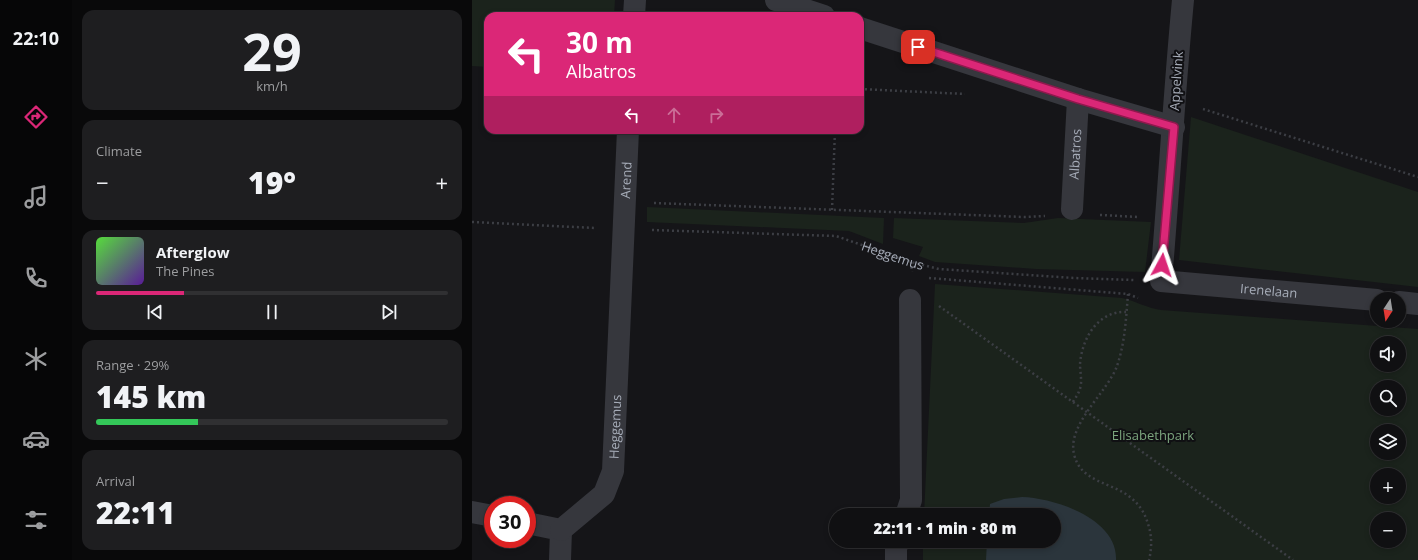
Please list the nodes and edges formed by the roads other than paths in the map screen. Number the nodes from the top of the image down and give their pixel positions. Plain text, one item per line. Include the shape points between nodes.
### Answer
1 (635, 0) edge
2 (776, 0) edge
3 (1183, 0) edge
4 (634, 12) edge
5 (812, 12) edge
6 (864, 29) edge
7 (1078, 99) junction
8 (1174, 127) junction
9 (628, 134) edge
10 (1072, 210) dead end
11 (624, 229) joint
12 (1161, 281) joint
13 (1370, 299) edge
14 (910, 300) road end
15 (1406, 303) edge
16 (1418, 304) edge
17 (908, 508) edge
18 (472, 512) edge
19 (484, 514) edge
20 (536, 525) edge
21 (561, 530) junction
22 (896, 548) edge
23 (560, 560) edge
24 (896, 560) edge

1 - 4 street
2 - 5 street
3 - 8 street, Appelvink
6 - 7 street
7 - 8 street
7 - 10 street, Albatros
8 - 12 street, Appelvink
9 - 11 street, Arend
11 - 21 street, Heggemus via 613,471 604,494
12 - 13 street, Irenelaan
14 - 17 street via 911,500
15 - 16 street
18 - 19 street
20 - 21 street
21 - 23 street
22 - 24 street

